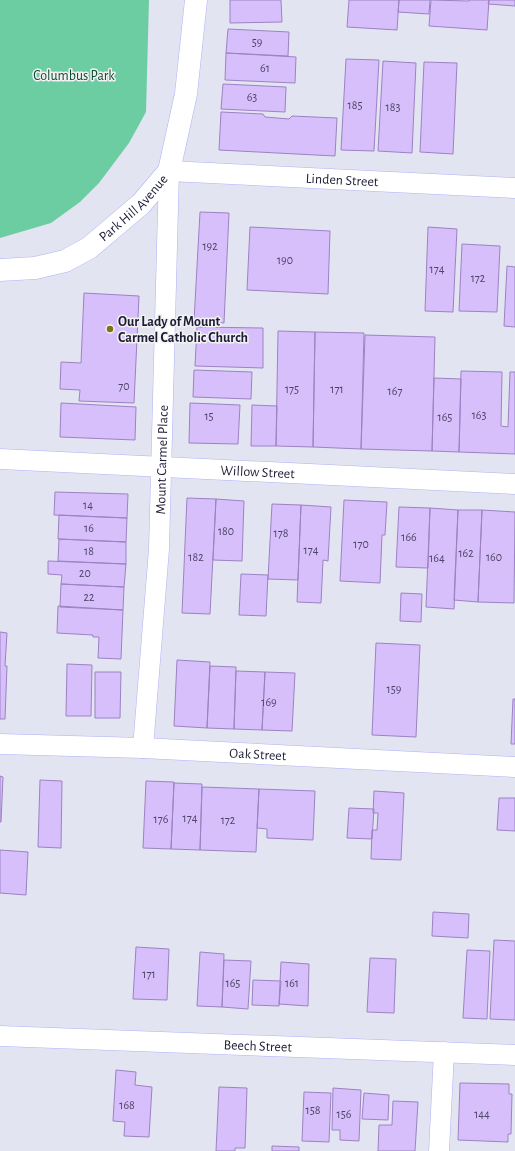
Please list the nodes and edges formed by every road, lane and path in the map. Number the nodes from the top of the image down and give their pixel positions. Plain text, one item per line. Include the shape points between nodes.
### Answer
1 (196, 0) edge
2 (169, 171) junction
3 (515, 188) edge
4 (0, 270) edge
5 (0, 459) edge
6 (162, 467) junction
7 (515, 484) edge
8 (0, 744) edge
9 (143, 748) junction
10 (515, 766) edge
11 (0, 1036) edge
12 (444, 1052) junction
13 (515, 1055) edge
14 (439, 1151) edge

1 - 2 street, Park Hill Avenue via 186,94
2 - 3 street, Linden Street
2 - 4 street, Park Hill Avenue via 141,204 89,248 65,261 35,268
2 - 6 street, Mount Carmel Place
5 - 6 street, Willow Street
6 - 7 street, Willow Street
6 - 9 street, Mount Carmel Place via 159,549
8 - 9 street, Oak Street
9 - 10 street, Oak Street
11 - 12 street, Beech Street
12 - 13 street, Beech Street
12 - 14 street

